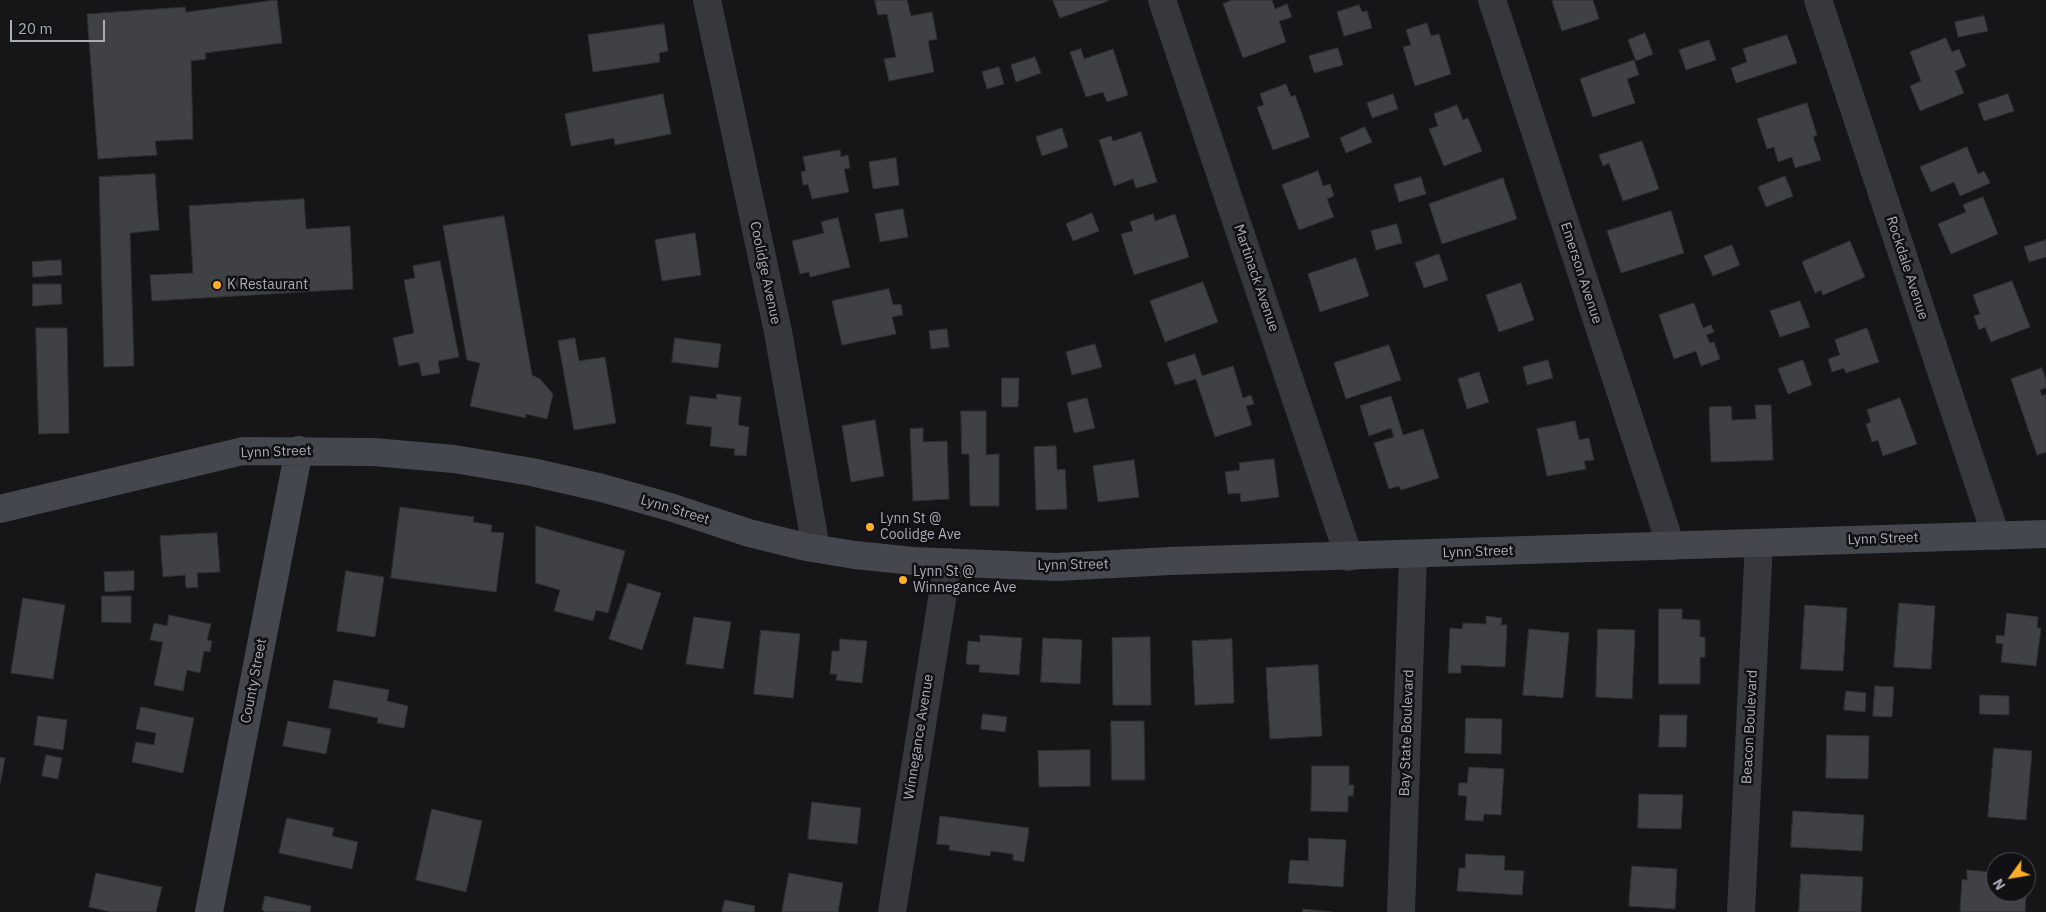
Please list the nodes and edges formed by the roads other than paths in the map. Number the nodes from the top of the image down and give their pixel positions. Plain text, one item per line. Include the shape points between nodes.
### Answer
1 (707, 0) edge
2 (1162, 0) edge
3 (1492, 0) edge
4 (1818, 0) edge
5 (299, 450) junction
6 (0, 509) edge
7 (2046, 534) edge
8 (1996, 536) junction
9 (1759, 543) junction
10 (1671, 546) junction
11 (816, 548) junction
12 (1413, 555) junction
13 (1349, 557) junction
14 (948, 562) junction
15 (209, 912) edge
16 (892, 912) edge
17 (1401, 912) edge
18 (1741, 912) edge

1 - 11 street, Coolidge Avenue via 778,332
2 - 13 street, Martinack Avenue
3 - 10 street, Emerson Avenue
4 - 8 street, Rockdale Avenue
5 - 6 main road, Lynn Street via 243,451
5 - 11 main road, Lynn Street via 454,459 532,472 670,507 749,533
5 - 15 main road, County Street
7 - 8 main road, Lynn Street
8 - 9 main road, Lynn Street
9 - 10 main road, Lynn Street
9 - 18 street, Beacon Boulevard
10 - 12 main road, Lynn Street
11 - 14 main road, Lynn Street via 904,560
12 - 13 main road, Lynn Street
12 - 17 street, Bay State Boulevard
13 - 14 main road, Lynn Street via 1057,567
14 - 16 street, Winnegance Avenue

